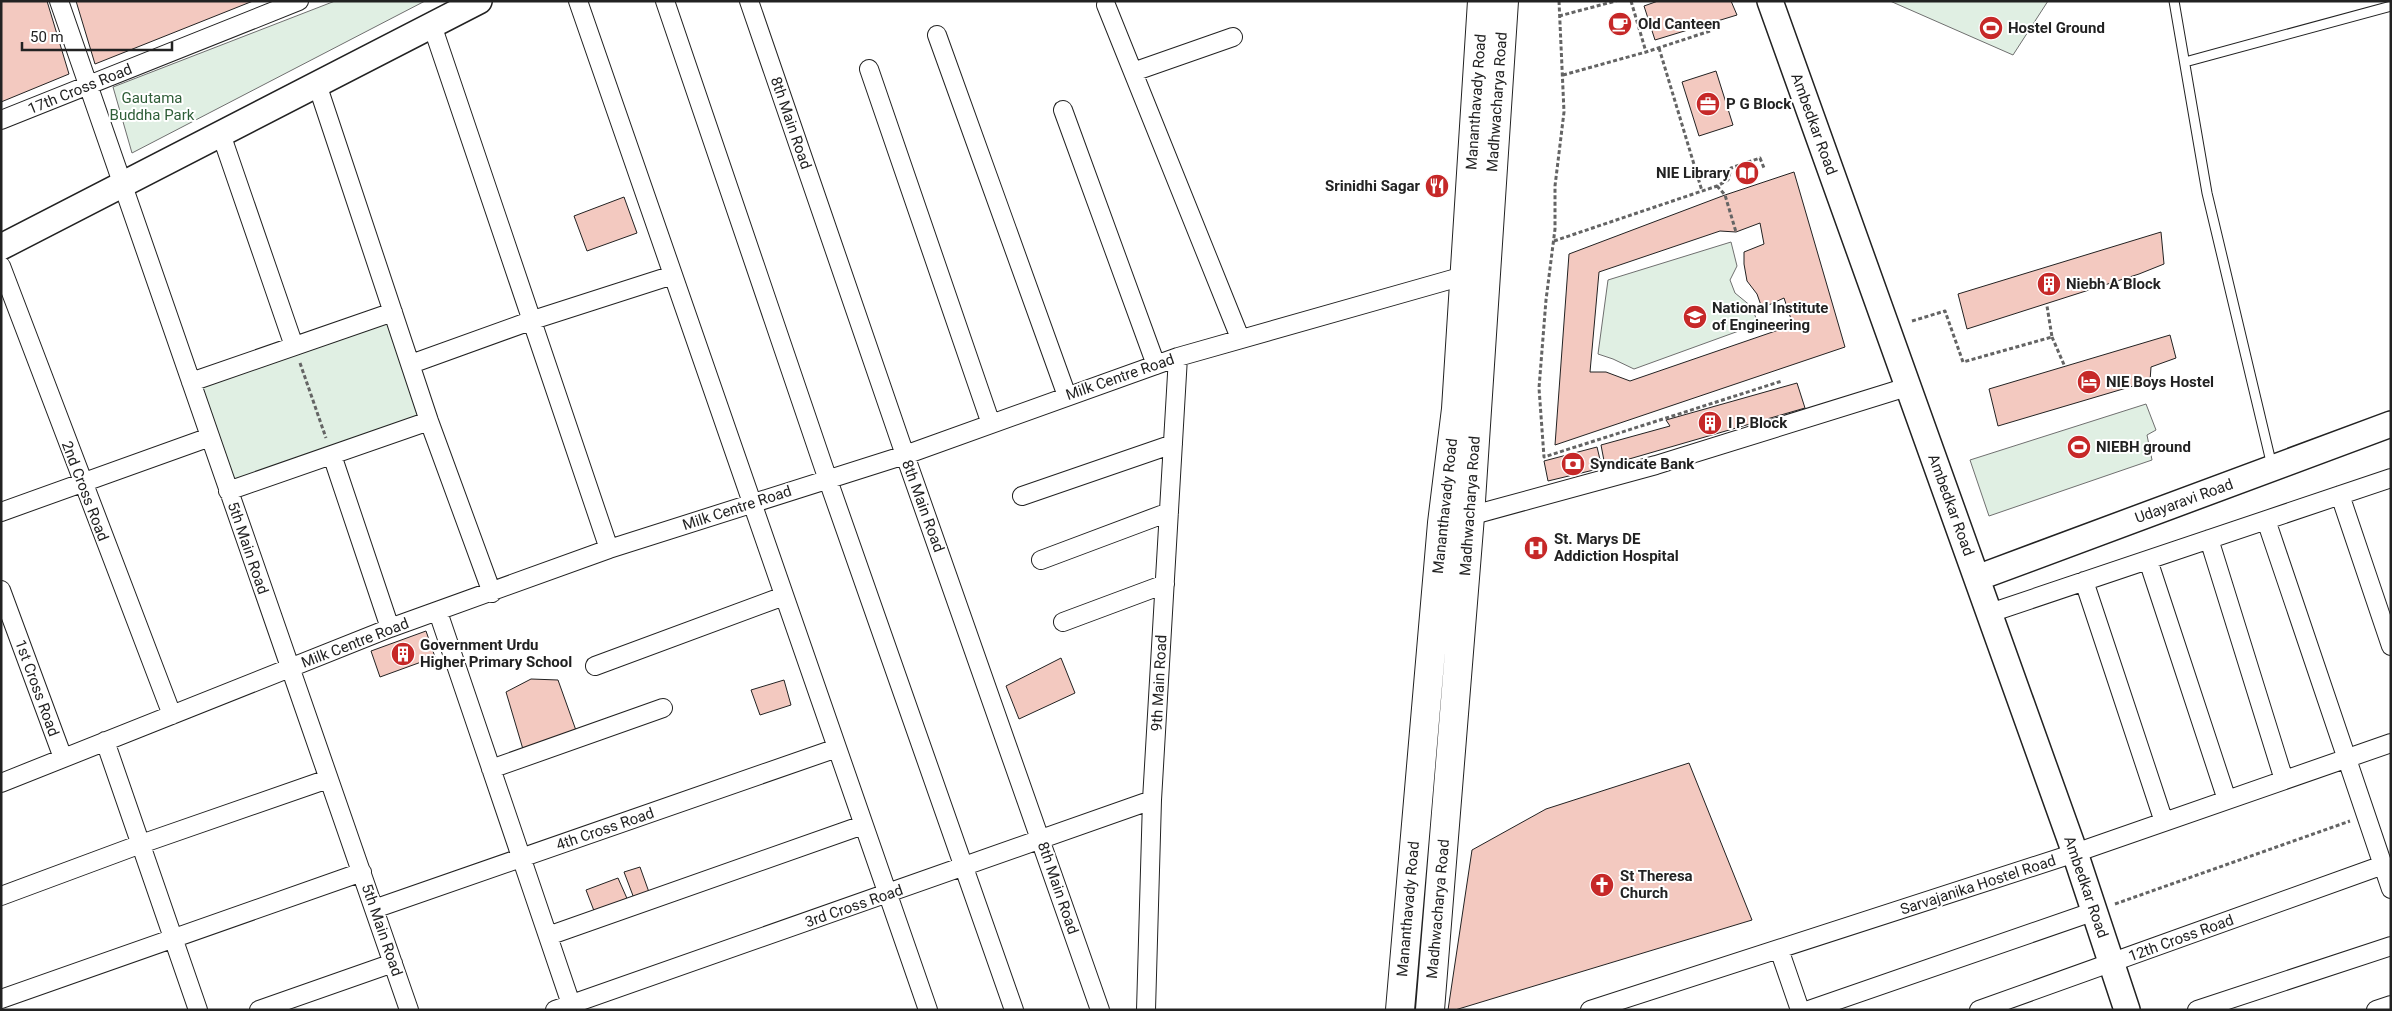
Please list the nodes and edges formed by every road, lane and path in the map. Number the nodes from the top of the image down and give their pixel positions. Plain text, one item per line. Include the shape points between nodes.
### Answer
1 (59, 1) edge
2 (299, 1) edge
3 (479, 1) edge
4 (578, 1) edge
5 (665, 1) edge
6 (749, 1) edge
7 (1482, 1) edge
8 (1504, 1) edge
9 (1559, 1) edge
10 (1616, 1) edge
11 (1631, 1) edge
12 (1770, 1) edge
13 (2174, 1) edge
14 (1106, 5) dead end
15 (2391, 6) edge
16 (1559, 16) junction
17 (432, 25) junction
18 (1710, 31) dead end
19 (936, 35) dead end
20 (1233, 37) dead end
21 (1659, 48) junction
22 (1646, 52) junction
23 (2185, 62) junction
24 (869, 70) dead end
25 (1133, 72) junction
26 (1563, 75) junction
27 (317, 84) junction
28 (88, 86) junction
29 (1063, 110) dead end
30 (1, 120) edge
31 (221, 134) junction
32 (1764, 168) dead end
33 (122, 185) junction
34 (1718, 186) junction
35 (1702, 191) junction
36 (1736, 232) dead end
37 (1554, 241) junction
38 (1, 247) edge
39 (1, 266) edge
40 (1476, 273) junction
41 (673, 275) junction
42 (2047, 306) dead end
43 (393, 312) junction
44 (533, 320) junction
45 (1912, 321) dead end
46 (2052, 337) junction
47 (1240, 338) junction
48 (294, 346) junction
49 (1178, 357) junction
50 (411, 364) junction
51 (1156, 365) junction
52 (2065, 367) dead end
53 (1782, 381) dead end
54 (191, 382) junction
55 (1907, 387) junction
56 (1067, 396) junction
57 (430, 421) junction
58 (991, 424) junction
59 (2391, 424) edge
60 (210, 437) junction
61 (1174, 444) junction
62 (332, 455) junction
63 (905, 455) junction
64 (2272, 468) junction
65 (2391, 478) edge
66 (828, 480) junction
67 (82, 483) junction
68 (228, 491) junction
69 (2340, 495) junction
70 (1022, 496) dead end
71 (752, 504) junction
72 (1, 512) edge
73 (1169, 512) junction
74 (1470, 516) junction
75 (2266, 520) junction
76 (1442, 523) junction
77 (2209, 540) junction
78 (609, 549) junction
79 (1041, 560) dead end
80 (2148, 560) junction
81 (1977, 578) junction
82 (2084, 582) junction
83 (1165, 584) junction
84 (1, 590) edge
85 (492, 593) junction
86 (784, 596) junction
87 (438, 612) junction
88 (1990, 614) junction
89 (1063, 622) dead end
90 (390, 628) junction
91 (2391, 646) edge
92 (594, 666) dead end
93 (290, 668) junction
94 (664, 708) dead end
95 (172, 715) junction
96 (105, 741) junction
97 (2391, 743) edge
98 (837, 748) junction
99 (63, 758) junction
100 (2348, 758) junction
101 (491, 769) junction
102 (328, 778) junction
103 (2284, 780) junction
104 (1, 782) edge
105 (1152, 800) junction
106 (2227, 800) junction
107 (2367, 815) junction
108 (2164, 822) junction
109 (863, 825) junction
110 (1041, 840) junction
111 (141, 844) junction
112 (2075, 853) junction
113 (521, 858) junction
114 (2383, 866) junction
115 (964, 867) junction
116 (362, 872) junction
117 (2391, 889) edge
118 (887, 894) junction
119 (1, 896) edge
120 (374, 909) junction
121 (2095, 911) junction
122 (548, 936) junction
123 (174, 938) junction
124 (2391, 946) edge
125 (1779, 949) junction
126 (393, 963) junction
127 (2112, 963) junction
128 (1, 999) edge
129 (2391, 1005) edge
130 (566, 1008) edge
131 (198, 1010) edge
132 (259, 1010) edge
133 (409, 1010) edge
134 (928, 1010) edge
135 (1014, 1010) edge
136 (1100, 1010) edge
137 (1146, 1010) edge
138 (1400, 1010) edge
139 (1430, 1010) edge
140 (1590, 1010) edge
141 (1800, 1010) edge
142 (1809, 1010) edge
143 (1979, 1010) edge
144 (2127, 1010) edge
145 (2197, 1010) edge
146 (2376, 1010) edge

1 - 28 street, 5th Main Road
2 - 28 street, 17th Cross Road
3 - 17 street
4 - 41 street
5 - 66 street
6 - 63 street, 8th Main Road
7 - 40 main road, Mananthavady Road
8 - 40 main road, Madhwacharya Road
9 - 16 path
10 - 16 path
11 - 22 path
12 - 55 street, Ambedkar Road
13 - 23 lane
14 - 25 street
15 - 23 lane
16 - 26 path
17 - 27 street
17 - 44 street
18 - 21 path
19 - 56 street
20 - 25 street
21 - 22 path
21 - 35 path
22 - 26 path
23 - 64 lane via 2207,193
24 - 58 street
25 - 47 street
26 - 37 path via 1564,112 1555,186
27 - 31 street
27 - 43 street
28 - 30 street, 17th Cross Road
28 - 33 street, 5th Main Road
29 - 51 street
31 - 33 street
31 - 48 street
32 - 34 path via 1760,158 1731,168 1728,180
33 - 38 street
33 - 54 street, 5th Main Road
34 - 35 path
34 - 36 path via 1725,195
35 - 37 path
37 - 53 path via 1539,388 1544,457
39 - 67 street, 2nd Cross Road
40 - 47 street, Milk Centre Road
40 - 74 main road, Madhwacharya Road
40 - 76 main road, Mananthavady Road
41 - 44 street
41 - 71 street
42 - 46 path
43 - 48 street
43 - 50 street
44 - 50 street
44 - 78 street
45 - 46 path via 1945,311 1963,362
46 - 52 path
47 - 49 street, Milk Centre Road
48 - 54 street
48 - 62 path
49 - 51 street, Milk Centre Road
49 - 61 street, 9th Main Road
50 - 57 street
51 - 56 street, Milk Centre Road
54 - 60 street, 5th Main Road
55 - 74 street via 1656,464
55 - 81 street, Ambedkar Road
56 - 58 street, Milk Centre Road
57 - 62 street
57 - 85 street
58 - 63 street, Milk Centre Road
59 - 64 street, Udayaravi Road
60 - 67 street
60 - 68 street, 5th Main Road
61 - 70 street
61 - 73 street, 9th Main Road
62 - 68 street
62 - 90 street
63 - 66 street, Milk Centre Road
63 - 110 street, 8th Main Road
64 - 81 street, Udayaravi Road
65 - 69 street
66 - 71 street, Milk Centre Road
66 - 115 street
67 - 72 street
67 - 95 street, 2nd Cross Road
68 - 93 street, 5th Main Road
69 - 75 street
69 - 91 street
71 - 78 street, Milk Centre Road
71 - 86 street
73 - 79 street
73 - 83 street, 9th Main Road
74 - 76 street
74 - 139 main road, Madhwacharya Road
75 - 77 street
75 - 100 street
76 - 138 main road, Mananthavady Road
77 - 80 street
77 - 103 street
78 - 85 street, Milk Centre Road
80 - 82 street
80 - 106 street
81 - 88 street, Ambedkar Road
82 - 88 street
82 - 108 street
83 - 89 street
83 - 105 street, 9th Main Road
84 - 99 street, 1st Cross Road
85 - 87 street, Milk Centre Road
86 - 92 street
86 - 98 street
87 - 90 street, Milk Centre Road
87 - 101 street
88 - 112 street, Ambedkar Road
90 - 93 street, Milk Centre Road
93 - 95 street, Milk Centre Road
93 - 102 street, 5th Main Road
94 - 101 street
95 - 96 street, Milk Centre Road
96 - 99 street, Milk Centre Road
96 - 111 street
97 - 100 street, Sarvajanika Hostel Road
98 - 109 street
98 - 113 street, 4th Cross Road
99 - 104 street, Milk Centre Road
100 - 103 street, Sarvajanika Hostel Road
100 - 107 street
101 - 113 street
102 - 111 street
102 - 116 street, 5th Main Road
103 - 106 street, Sarvajanika Hostel Road
105 - 110 street, 3rd Cross Road
105 - 137 street, 9th Main Road
106 - 108 street, Sarvajanika Hostel Road
107 - 114 street
107 - 121 path
108 - 112 street, Sarvajanika Hostel Road
109 - 118 street
109 - 122 street
110 - 115 street, 3rd Cross Road
110 - 136 street, 8th Main Road
111 - 119 street
111 - 123 street
112 - 121 street, Ambedkar Road
112 - 125 street, Sarvajanika Hostel Road
113 - 120 street, 4th Cross Road
113 - 122 street
114 - 117 street
114 - 127 street, 12th Cross Road
115 - 118 street, 3rd Cross Road
115 - 135 street
116 - 120 street, 5th Main Road
116 - 123 street
118 - 130 street, 3rd Cross Road
118 - 134 street
120 - 126 street, 5th Main Road
121 - 127 street, Ambedkar Road
121 - 142 street
122 - 130 street
123 - 128 street
123 - 131 street
124 - 145 street
125 - 140 street, Sarvajanika Hostel Road
125 - 141 street
126 - 132 street
126 - 133 street, 5th Main Road
127 - 143 street, 12th Cross Road
127 - 144 street, Ambedkar Road
129 - 146 street

